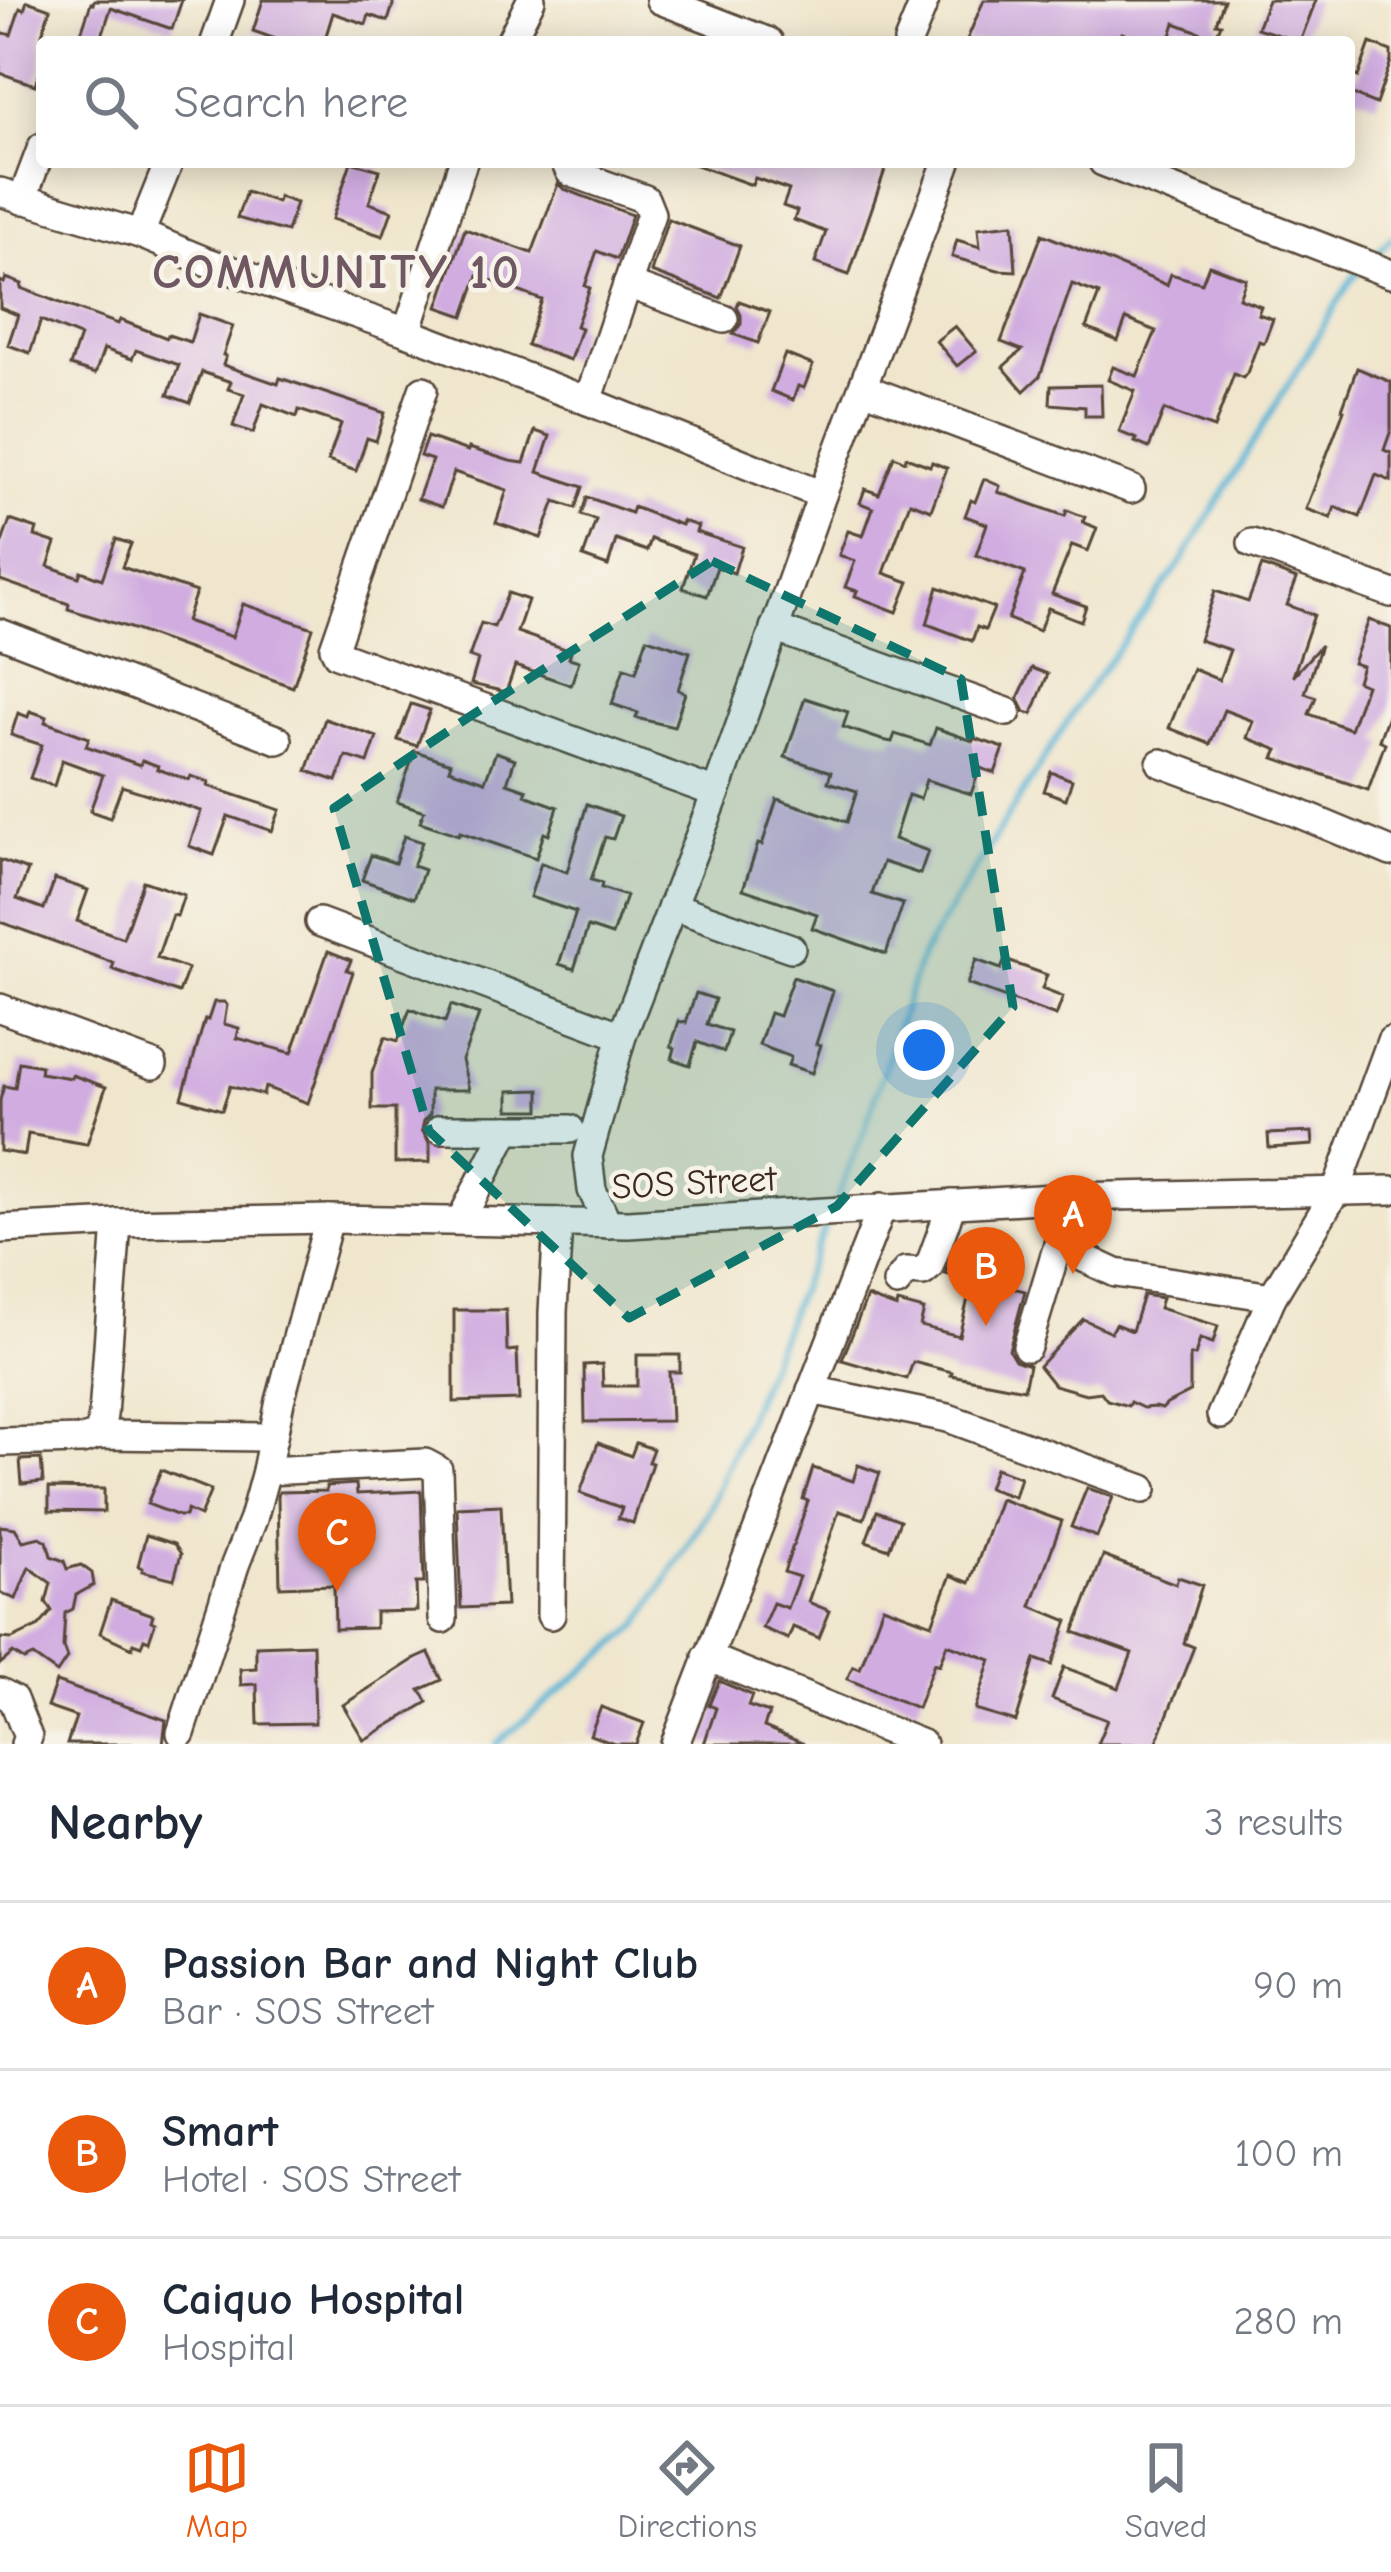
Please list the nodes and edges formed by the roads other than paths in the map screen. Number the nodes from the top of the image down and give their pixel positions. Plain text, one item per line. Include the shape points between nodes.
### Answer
1 (230, 0) edge
2 (532, 0) edge
3 (660, 0) edge
4 (925, 0) edge
5 (217, 36) edge
6 (513, 36) edge
7 (753, 36) edge
8 (910, 36) edge
9 (36, 156) edge
10 (167, 168) edge
11 (462, 168) edge
12 (568, 168) edge
13 (945, 168) edge
14 (1118, 168) edge
15 (11, 196) edge
16 (140, 234) junction
17 (1375, 268) edge
18 (627, 284) junction
19 (724, 319) dead end
20 (407, 332) junction
21 (863, 388) junction
22 (423, 390) dead end
23 (588, 401) junction
24 (1131, 489) dead end
25 (822, 495) junction
26 (1252, 543) dead end
27 (1391, 592) edge
28 (774, 628) junction
29 (0, 633) edge
30 (1007, 712) dead end
31 (278, 740) dead end
32 (1161, 763) dead end
33 (716, 793) junction
34 (1391, 852) edge
35 (672, 906) junction
36 (319, 922) dead end
37 (791, 948) dead end
38 (0, 1008) edge
39 (622, 1036) junction
40 (1391, 1042) edge
41 (153, 1065) dead end
42 (440, 1129) dead end
43 (507, 1129) junction
44 (569, 1129) dead end
45 (1391, 1190) edge
46 (1336, 1191) junction
47 (1071, 1197) junction
48 (952, 1204) junction
49 (882, 1207) junction
50 (328, 1219) junction
51 (461, 1220) junction
52 (117, 1223) junction
53 (558, 1223) junction
54 (608, 1224) junction
55 (1063, 1228) junction
56 (0, 1229) edge
57 (897, 1283) dead end
58 (1272, 1297) junction
59 (1027, 1347) dead end
60 (811, 1390) junction
61 (1221, 1415) dead end
62 (99, 1435) junction
63 (273, 1437) junction
64 (0, 1442) edge
65 (266, 1471) junction
66 (1143, 1489) dead end
67 (551, 1615) dead end
68 (443, 1619) dead end
69 (707, 1658) junction
70 (0, 1692) edge
71 (181, 1733) dead end
72 (25, 1744) edge
73 (675, 1744) edge
74 (922, 1744) edge

1 - 5 street
2 - 6 street
3 - 7 street
4 - 8 street
9 - 15 street
10 - 16 street
11 - 20 street
12 - 18 street via 645,200 651,214
13 - 21 street
14 - 17 street
15 - 16 street
16 - 20 street
18 - 19 street
18 - 23 street
20 - 23 street
21 - 24 street
21 - 25 street
22 - 33 street via 337,655
23 - 25 street
25 - 28 street
26 - 27 street
28 - 30 street
28 - 33 street
29 - 31 street
32 - 34 street
33 - 35 street
35 - 37 street
35 - 39 street
36 - 39 street
38 - 41 street
39 - 54 street via 588,1156
40 - 46 street
42 - 43 street
43 - 44 street
43 - 51 street
45 - 46 street, SOS Street
46 - 47 street, SOS Street
46 - 58 street
47 - 48 street, SOS Street
47 - 55 street
48 - 49 street, SOS Street
48 - 57 street via 929,1267 905,1271
49 - 54 street, SOS Street
49 - 60 street
50 - 51 street, SOS Street
50 - 52 street, SOS Street
50 - 63 street
51 - 53 street, SOS Street
52 - 56 street, SOS Street
52 - 62 street
53 - 54 street, SOS Street
53 - 67 street
55 - 58 street via 1084,1258 1116,1273
55 - 59 street
58 - 61 street
60 - 66 street via 948,1418
60 - 69 street
62 - 63 street
62 - 64 street
63 - 65 street
65 - 68 street via 425,1463 438,1470
65 - 71 street
69 - 73 street
69 - 74 street
70 - 72 street via 13,1699

